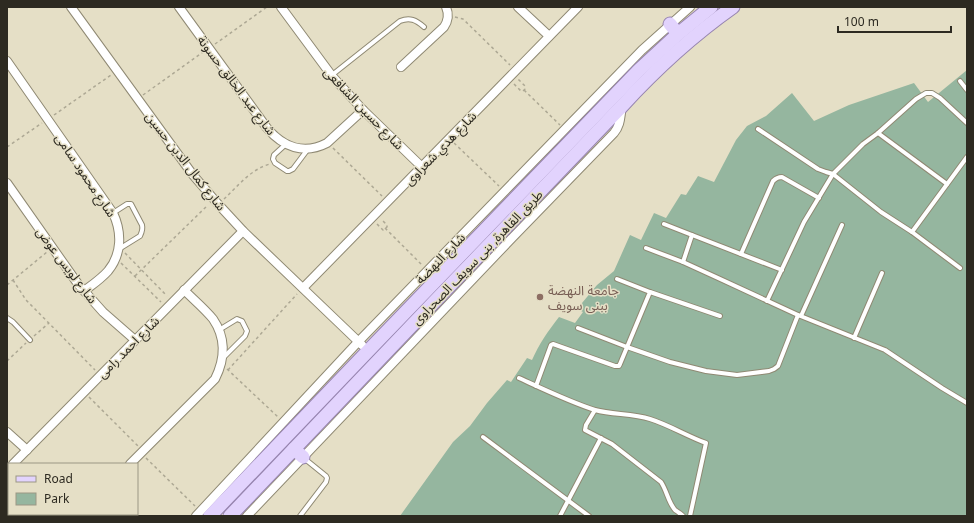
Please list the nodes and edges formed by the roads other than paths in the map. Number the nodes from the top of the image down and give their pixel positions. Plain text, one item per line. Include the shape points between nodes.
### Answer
1 (71, 7) edge
2 (179, 7) edge
3 (281, 7) edge
4 (446, 7) edge
5 (518, 7) edge
6 (578, 7) edge
7 (690, 7) edge
8 (711, 7) edge
9 (733, 7) edge
10 (424, 27) dead end
11 (674, 29) junction
12 (550, 36) junction
13 (7, 61) edge
14 (401, 67) dead end
15 (332, 76) junction
16 (960, 81) dead end
17 (967, 90) edge
18 (622, 106) junction
19 (363, 110) junction
20 (967, 123) edge
21 (758, 129) dead end
22 (878, 133) junction
23 (576, 136) junction
24 (286, 144) junction
25 (309, 148) junction
26 (967, 157) edge
27 (422, 167) junction
28 (833, 174) junction
29 (7, 183) edge
30 (947, 184) junction
31 (819, 198) junction
32 (113, 213) junction
33 (664, 224) dead end
34 (842, 225) dead end
35 (243, 231) junction
36 (912, 232) junction
37 (692, 235) junction
38 (646, 248) dead end
39 (119, 249) junction
40 (741, 254) junction
41 (683, 262) junction
42 (960, 268) dead end
43 (782, 270) junction
44 (882, 273) dead end
45 (617, 280) dead end
46 (303, 288) junction
47 (184, 290) junction
48 (84, 291) junction
49 (650, 292) junction
50 (767, 301) junction
51 (440, 305) junction
52 (720, 316) dead end
53 (800, 316) junction
54 (7, 318) edge
55 (578, 328) dead end
56 (219, 330) junction
57 (854, 338) junction
58 (30, 340) dead end
59 (135, 340) junction
60 (363, 347) junction
61 (627, 348) junction
62 (224, 364) junction
63 (518, 378) dead end
64 (536, 386) junction
65 (967, 402) edge
66 (595, 410) junction
67 (7, 432) edge
68 (483, 437) dead end
69 (601, 438) junction
70 (27, 450) junction
71 (298, 453) junction
72 (14, 463) edge
73 (131, 463) edge
74 (568, 500) junction
75 (202, 514) edge
76 (230, 516) edge
77 (247, 516) edge
78 (300, 516) edge
79 (560, 516) edge
80 (589, 516) edge
81 (683, 516) edge
82 (690, 516) edge

1 - 35 street, شارع كمال الدين حسين via 193,175
2 - 24 street, شارع عبد الخالق حسونة via 267,128
3 - 15 street, شارع حسين الشافعى
4 - 14 street via 448,20 442,30
5 - 12 street
6 - 12 street, شارع هدي شعراوى
7 - 11 street
8 - 11 main road, طريق القاهرة, بنى سويف الصحراوى
9 - 18 main road, طريق القاهرة, بنى سويف الصحراوى via 701,30 668,59
10 - 15 lane via 411,19 400,21
11 - 23 main road, طريق القاهرة, بنى سويف الصحراوى
12 - 27 street, شارع هدي شعراوى
13 - 32 street, شارع محمود سامى
15 - 19 street, شارع حسين الشافعى
16 - 17 lane
18 - 23 main road, طريق القاهرة, بنى سويف الصحراوى
18 - 51 street via 618,129 513,237
19 - 25 street, شارع عبد الخالق حسونة via 327,143
19 - 27 street, شارع حسين الشافعى
20 - 22 lane via 940,98 932,93 926,93
21 - 28 lane via 818,169
22 - 28 lane
22 - 30 lane
23 - 51 main road, طريق القاهرة, بنى سويف الصحراوى
23 - 60 main road, طريق القاهرة, بنى سويف الصحراوى
23 - 60 street, شارع النهضة via 504,192 428,271
24 - 25 street, شارع عبد الخالق حسونة via 297,148
24 - 25 lane via 273,159 287,171 291,170
26 - 30 lane
27 - 46 street, شارع هدي شعراوى
28 - 31 lane
28 - 36 lane via 881,212
29 - 48 street, شارع لويس عوض
30 - 36 lane
31 - 40 lane via 782,177 775,178
31 - 43 lane via 804,222
32 - 39 street, شارع محمود سامى via 118,224
32 - 39 lane via 131,204 143,230 140,236
33 - 37 lane
34 - 53 lane
35 - 46 street, شارع كمال الدين حسين
35 - 47 street, شارع احمد رامى
36 - 42 lane
37 - 40 lane
37 - 41 lane
38 - 41 lane
39 - 48 street, شارع محمود سامى via 107,272
40 - 43 lane
41 - 50 lane
43 - 50 lane
44 - 57 lane
45 - 49 lane
46 - 60 street, شارع كمال الدين حسين
47 - 56 street via 212,318
47 - 59 street, شارع احمد رامى
48 - 59 street, شارع لويس عوض via 108,317
49 - 52 lane
49 - 61 lane
50 - 53 lane
51 - 71 main road, طريق القاهرة, بنى سويف الصحراوى
53 - 57 lane
53 - 61 lane via 778,366 769,371 724,374 670,362
54 - 58 lane
55 - 61 lane
56 - 62 street
56 - 62 lane via 237,319 242,321 246,331
57 - 65 lane via 885,350
59 - 70 street, شارع احمد رامى
60 - 75 main road, طريق القاهرة, بنى سويف الصحراوى
60 - 75 street, شارع النهضة via 284,423
61 - 64 lane via 619,366 615,366 553,344
62 - 73 street via 216,379
63 - 64 lane
64 - 66 lane
66 - 69 lane via 585,430
66 - 82 lane via 647,418 706,443
67 - 70 street
68 - 74 lane
69 - 74 lane
69 - 81 lane via 660,482 672,505
70 - 72 street, شارع احمد رامى
71 - 76 main road, طريق القاهرة, بنى سويف الصحراوى
71 - 77 street
71 - 78 lane via 327,478
74 - 79 lane
74 - 80 lane

